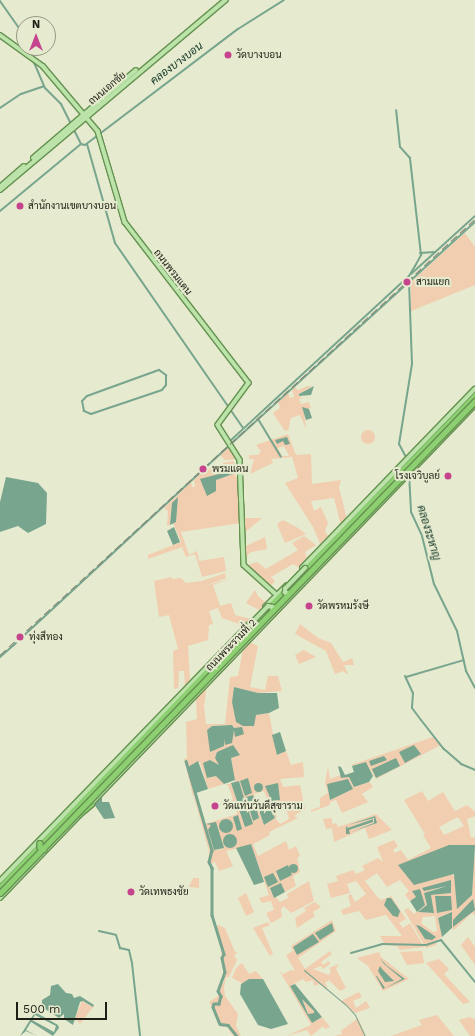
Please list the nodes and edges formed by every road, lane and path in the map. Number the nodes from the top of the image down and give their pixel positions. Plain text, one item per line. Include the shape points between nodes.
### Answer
1 (222, 0) edge
2 (226, 0) edge
3 (0, 35) edge
4 (108, 95) junction
5 (84, 116) junction
6 (50, 145) junction
7 (0, 187) edge
8 (0, 190) edge
9 (475, 389) edge
10 (475, 396) edge
11 (475, 401) edge
12 (475, 405) edge
13 (443, 428) junction
14 (420, 447) junction
15 (408, 467) junction
16 (326, 545) junction
17 (333, 552) junction
18 (277, 595) junction
19 (217, 656) junction
20 (229, 660) junction
21 (166, 710) junction
22 (173, 718) junction
23 (158, 726) junction
24 (85, 801) junction
25 (40, 843) junction
26 (46, 848) junction
27 (0, 885) edge
28 (0, 893) edge
29 (0, 897) edge

1 - 4 main road, ถนนเอกชัย
2 - 4 main road, ถนนเอกชัย
3 - 5 main road, ถนนพรมแดน via 43,66
4 - 5 main road, ถนนเอกชัย
5 - 6 main road, ถนนเอกชัย
5 - 18 main road, ถนนพรมแดน via 99,134 125,222 249,383 218,424 240,460 244,565
6 - 7 main road, ถนนเอกชัย
6 - 8 main road, ถนนเอกชัย
9 - 14 main road, ถนนพระรามที่ 2
10 - 13 highway, ถนนพระรามที่ 2
10 - 27 highway, bridge
11 - 15 highway, ถนนพระรามที่ 2
11 - 28 highway, bridge
12 - 15 main road, ถนนพระรามที่ 2
13 - 14 highway
13 - 15 highway, ถนนพระรามที่ 2
14 - 15 main road, ถนนพระรามที่ 2
15 - 16 main road, ถนนพระรามที่ 2
15 - 17 main road, ถนนพระรามที่ 2
15 - 23 highway, ถนนพระรามที่ 2
16 - 17 main road, bridge via 285,589 286,594 290,594
16 - 18 main road, ถนนพระรามที่ 2
17 - 20 main road, ถนนพระรามที่ 2
18 - 19 main road, ถนนพระรามที่ 2
19 - 20 main road, bridge via 267,606 272,606 273,612
19 - 21 main road, ถนนพระรามที่ 2
20 - 22 main road, ถนนพระรามที่ 2
21 - 23 highway
21 - 24 main road, ถนนพระรามที่ 2
22 - 23 highway
22 - 24 main road, ถนนพระรามที่ 2
23 - 24 highway, ถนนพระรามที่ 2
24 - 25 highway via 74,807
24 - 26 highway, bridge via 80,813
24 - 27 highway, ถนนพระรามที่ 2
24 - 28 highway, ถนนพระรามที่ 2
24 - 29 main road, ถนนพระรามที่ 2
25 - 26 highway, bridge via 41,848
25 - 27 highway
26 - 29 highway, bridge

